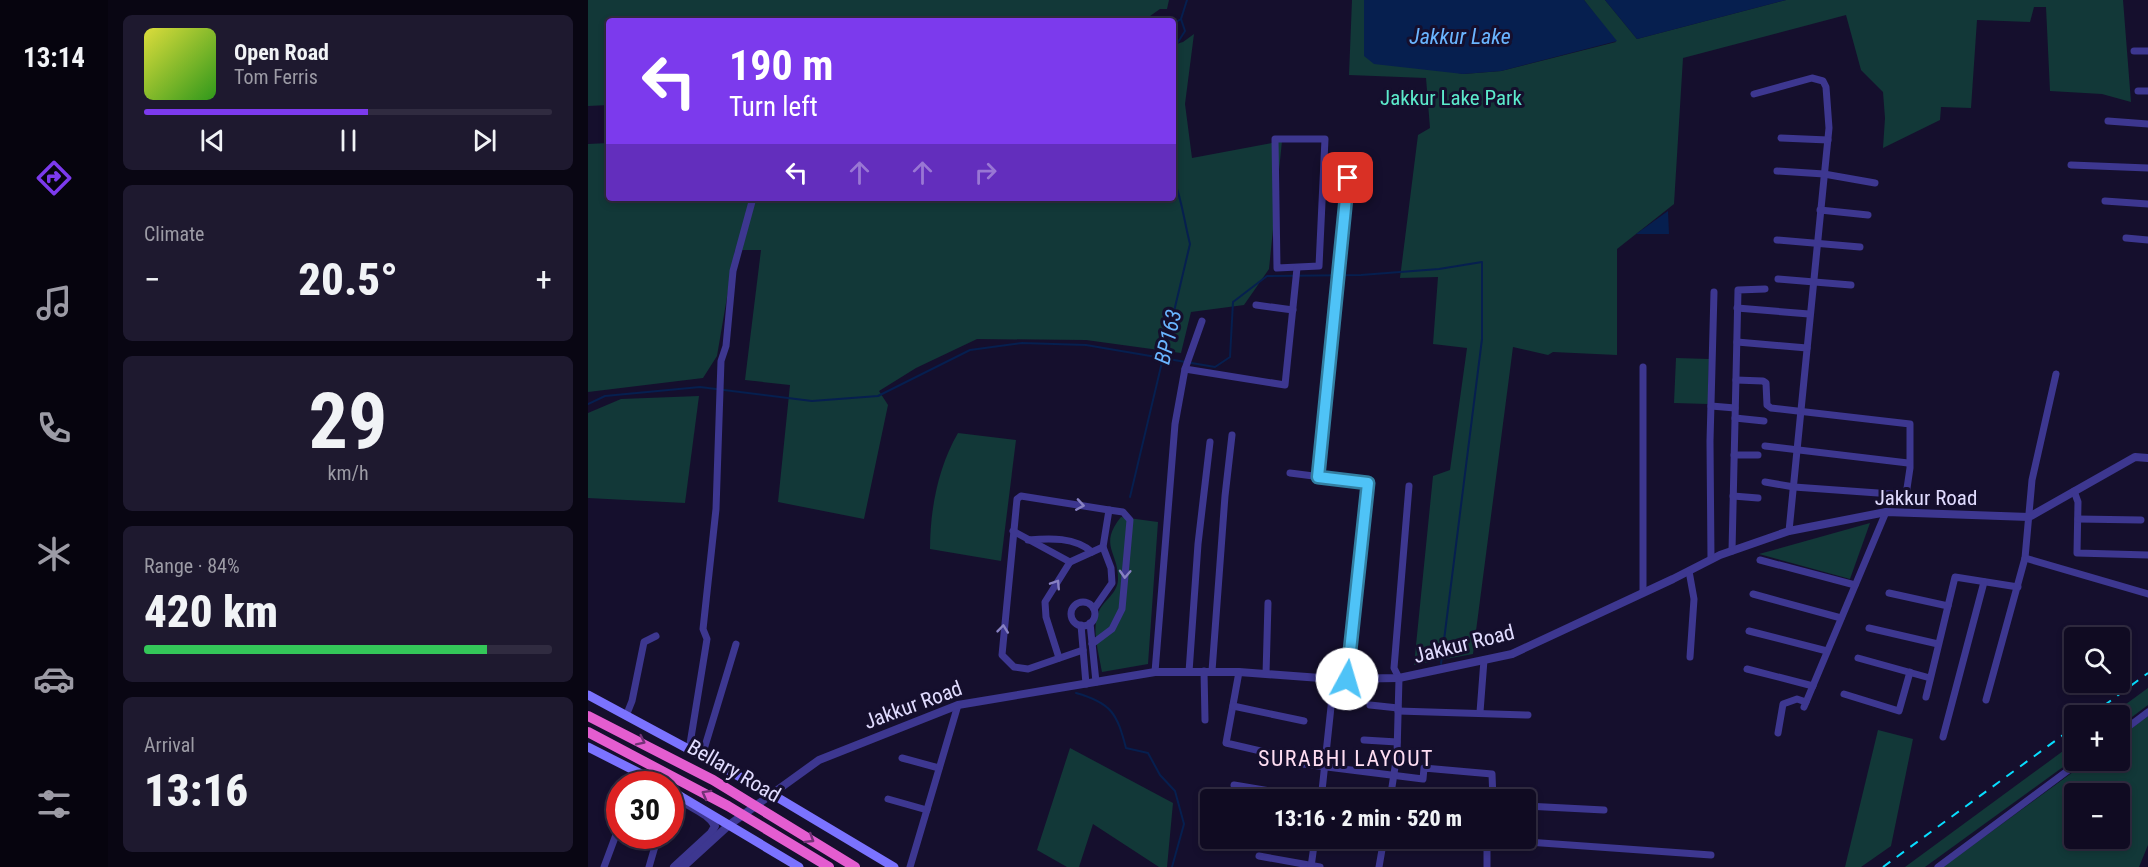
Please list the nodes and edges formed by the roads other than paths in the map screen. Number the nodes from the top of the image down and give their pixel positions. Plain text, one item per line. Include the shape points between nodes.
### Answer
1 (2134, 51) dead end
2 (2148, 51) edge
3 (2138, 91) dead end
4 (2148, 91) edge
5 (1754, 94) dead end
6 (2108, 122) dead end
7 (2148, 124) edge
8 (1781, 138) dead end
9 (1828, 140) junction
10 (2071, 165) dead end
11 (2148, 168) edge
12 (1777, 171) dead end
13 (1824, 174) junction
14 (1348, 178) dead end
15 (1875, 183) dead end
16 (752, 201) edge
17 (2104, 201) dead end
18 (2148, 204) edge
19 (1820, 210) junction
20 (1868, 215) dead end
21 (2126, 238) dead end
22 (1777, 240) dead end
23 (2148, 240) edge
24 (1816, 243) junction
25 (1860, 247) dead end
26 (1297, 269) junction
27 (1778, 279) dead end
28 (1812, 281) junction
29 (1851, 285) dead end
30 (1765, 289) dead end
31 (1714, 292) dead end
32 (1256, 305) dead end
33 (1737, 308) junction
34 (1293, 310) junction
35 (1809, 314) junction
36 (1202, 321) dead end
37 (1737, 342) junction
38 (1807, 348) junction
39 (1643, 367) dead end
40 (1185, 369) junction
41 (2056, 374) dead end
42 (1736, 380) junction
43 (1711, 406) junction
44 (1735, 408) junction
45 (1801, 413) junction
46 (1735, 418) junction
47 (1764, 421) dead end
48 (1232, 435) dead end
49 (1210, 442) dead end
50 (1764, 446) dead end
51 (1798, 450) junction
52 (1734, 454) junction
53 (1758, 455) dead end
54 (2148, 458) edge
55 (1908, 463) junction
56 (1290, 473) dead end
57 (1318, 477) junction
58 (1765, 482) dead end
59 (1409, 486) dead end
60 (1794, 487) junction
61 (2074, 491) junction
62 (1733, 496) junction
63 (1758, 498) dead end
64 (1109, 510) junction
65 (1886, 512) junction
66 (2029, 517) junction
67 (2078, 519) junction
68 (2141, 520) dead end
69 (1013, 531) junction
70 (1789, 531) junction
71 (1028, 540) junction
72 (1103, 547) junction
73 (1732, 551) junction
74 (1092, 552) junction
75 (2148, 555) edge
76 (2025, 558) junction
77 (1710, 559) junction
78 (1761, 560) dead end
79 (1070, 562) junction
80 (1689, 571) junction
81 (1984, 582) junction
82 (1855, 585) junction
83 (2018, 586) junction
84 (1643, 591) junction
85 (1889, 593) dead end
86 (1754, 594) dead end
87 (2148, 594) edge
88 (1268, 603) dead end
89 (1948, 606) junction
90 (1094, 609) junction
91 (1841, 618) junction
92 (1090, 623) junction
93 (1081, 625) junction
94 (1869, 628) dead end
95 (1749, 631) dead end
96 (656, 636) dead end
97 (736, 644) dead end
98 (1092, 644) junction
99 (1938, 644) junction
100 (1083, 650) junction
101 (1827, 651) junction
102 (1690, 657) dead end
103 (1059, 658) junction
104 (1858, 658) dead end
105 (1484, 660) junction
106 (1747, 669) dead end
107 (1208, 671) junction
108 (1155, 672) junction
109 (1189, 672) junction
110 (1239, 672) junction
111 (1910, 672) junction
112 (1266, 674) junction
113 (1399, 678) junction
114 (1930, 678) junction
115 (1334, 679) junction
116 (1347, 679) junction
117 (1096, 682) junction
118 (1086, 684) junction
119 (1813, 686) junction
120 (1844, 694) dead end
121 (588, 695) edge
122 (1926, 697) dead end
123 (1986, 700) dead end
124 (958, 705) junction
125 (1370, 705) dead end
126 (1233, 706) junction
127 (1398, 710) junction
128 (1480, 712) junction
129 (2148, 712) edge
130 (1528, 715) dead end
131 (588, 716) edge
132 (626, 716) junction
133 (1205, 720) dead end
134 (1304, 722) dead end
135 (2130, 726) edge
136 (588, 732) edge
137 (1778, 733) dead end
138 (1942, 737) dead end
139 (1364, 740) dead end
140 (1397, 742) junction
141 (588, 747) edge
142 (689, 750) junction
143 (702, 756) junction
144 (1282, 756) dead end
145 (902, 758) dead end
146 (1287, 762) dead end
147 (939, 768) junction
148 (1324, 769) junction
149 (635, 771) edge
150 (2067, 771) edge
151 (1394, 776) junction
152 (1234, 785) dead end
153 (1259, 789) edge
154 (1323, 789) edge
155 (1392, 789) edge
156 (1493, 789) edge
157 (770, 793) junction
158 (684, 799) edge
159 (888, 799) dead end
160 (684, 804) edge
161 (1536, 807) edge
162 (927, 810) junction
163 (1604, 810) dead end
164 (729, 825) junction
165 (1536, 842) edge
166 (611, 849) edge
167 (654, 849) edge
168 (1313, 849) edge
169 (1382, 849) edge
170 (1487, 849) edge
171 (1711, 855) dead end
172 (1259, 856) dead end
173 (1311, 866) edge
174 (604, 867) edge
175 (649, 867) edge
176 (674, 867) edge
177 (683, 867) edge
178 (799, 867) edge
179 (829, 867) edge
180 (855, 867) edge
181 (894, 867) edge
182 (910, 867) edge
183 (1320, 867) edge
184 (1379, 867) edge
185 (1487, 867) edge
186 (1938, 867) edge

1 - 2 street
3 - 4 street
5 - 9 street via 1812,78 1823,81
6 - 7 street
8 - 9 street
9 - 13 street
10 - 11 street
12 - 13 street
13 - 15 street
13 - 19 street
14 - 57 street
16 - 142 street via 733,271 721,361 716,509 703,629 707,639
17 - 18 street
19 - 20 street
19 - 24 street
21 - 23 street
22 - 24 street
24 - 25 street
24 - 28 street
26 - 26 street via 1319,266 1325,139 1275,139 1277,268
26 - 34 street
27 - 28 street
28 - 29 street
28 - 35 street
30 - 33 street via 1738,290
31 - 43 street
32 - 34 street
33 - 35 street
33 - 37 street
34 - 40 street via 1285,385
35 - 38 street
36 - 40 street
37 - 38 street
37 - 42 street
38 - 45 street
39 - 84 street
40 - 108 street via 1175,424
41 - 66 street via 2032,480
42 - 44 street
42 - 45 street via 1763,381 1767,405
43 - 44 street
43 - 77 street
44 - 46 street
45 - 51 street
45 - 55 street via 1910,424
46 - 47 street
46 - 52 street
48 - 107 street
49 - 109 street
50 - 51 street
51 - 55 street
51 - 60 street
52 - 53 street
52 - 62 street
54 - 61 street via 2135,457
55 - 60 street via 1906,495
56 - 57 street
57 - 116 street via 1368,483
58 - 60 street
59 - 113 street via 1394,668
60 - 70 street
61 - 66 street
61 - 67 street
62 - 63 street
62 - 73 street
69 -> 64 street via 1016,501 1022,496
64 - 72 street
64 -> 98 street via 1123,512 1130,520 1122,609 1112,629
65 - 66 street, Jakkur Road
65 - 70 street, Jakkur Road
65 - 82 street
66 - 76 street
67 - 68 street
67 - 75 street via 2077,553
69 - 71 street
103 -> 69 street via 1021,669 1007,664 1002,654
70 - 73 street, Jakkur Road
71 - 74 street via 1064,540 1079,543
71 - 79 street
72 - 74 street
72 - 90 street via 1112,583
73 - 77 street, Jakkur Road
74 - 79 street
76 - 83 street
76 - 87 street
77 - 80 street, Jakkur Road
78 - 82 street
103 -> 79 street via 1045,602
80 - 84 street, Jakkur Road
80 - 102 street via 1694,599
81 - 83 street
81 - 89 street via 1955,578
81 - 138 street
82 - 91 street
83 - 123 street
84 - 105 street, Jakkur Road via 1512,654
85 - 89 street
86 - 91 street
88 - 112 street
89 - 99 street
90 - 92 street
90 - 93 street via 1083,601 1074,606 1071,616
91 - 101 street
92 - 93 street
92 - 98 street
93 - 100 street
94 - 99 street
95 - 101 street
96 - 132 street via 644,642
97 - 143 street
98 - 117 street
99 - 114 street
100 - 103 street
100 - 118 street
101 - 119 street
104 - 111 street
105 - 113 street, Jakkur Road
105 - 128 street
106 - 119 street
107 - 109 street, Jakkur Road
107 - 110 street, Jakkur Road
107 - 133 street
108 - 109 street, Jakkur Road
108 - 117 street, Jakkur Road
110 - 112 street, Jakkur Road
110 - 126 street
111 - 114 street
111 - 120 street via 1899,711
112 - 115 street, Jakkur Road
113 - 116 street, Jakkur Road
113 - 127 street
114 - 122 street
115 - 116 street, Jakkur Road
115 - 148 street
117 - 118 street, Jakkur Road
118 - 124 street, Jakkur Road
119 - 137 street via 1805,704 1797,699 1783,704
121 - 132 main road
124 - 147 street
124 - 157 street, Jakkur Road via 819,760
125 - 127 street
126 - 134 street
126 - 144 street via 1226,742
127 - 128 street
127 - 140 street
128 - 130 street
129 - 135 street
131 -> 180 highway, Bellary Road, bridge via 713,780
132 - 142 main road
179 -> 136 highway, Bellary Road, bridge via 728,806
139 - 140 street
140 - 151 street
141 - 149 main road
142 - 143 main road
143 - 157 main road
145 - 147 street
146 - 148 street
147 - 162 street
148 - 151 street
148 - 154 street
150 - 186 street
151 - 155 street
151 - 156 street via 1423,779 1424,768 1492,774
152 - 153 street
157 - 164 street, Jakkur Road
157 - 181 main road
158 - 164 main road
159 - 162 street
160 - 176 street via 715,826
161 - 163 street
162 - 182 street
164 - 177 street, Jakkur Road
164 - 178 main road
165 - 171 street
166 - 174 street
167 - 175 street
168 - 173 street
169 - 184 street
170 - 185 street
172 - 173 street
173 - 183 street

